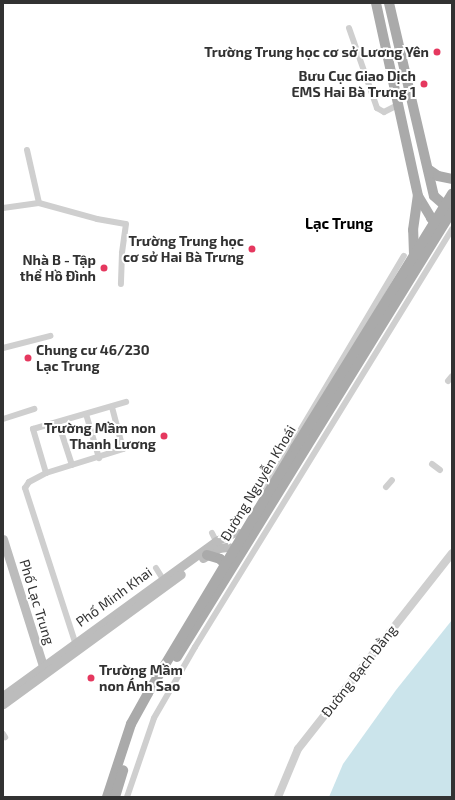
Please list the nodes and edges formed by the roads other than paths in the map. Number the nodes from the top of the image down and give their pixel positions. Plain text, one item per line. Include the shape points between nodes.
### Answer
1 (376, 3) edge
2 (389, 3) edge
3 (349, 28) dead end
4 (412, 101) junction
5 (398, 105) junction
6 (27, 150) dead end
7 (428, 169) junction
8 (451, 177) edge
9 (452, 194) edge
10 (418, 196) junction
11 (39, 203) junction
12 (3, 208) edge
13 (450, 212) edge
14 (443, 226) edge
15 (410, 257) junction
16 (121, 284) dead end
17 (50, 336) dead end
18 (3, 348) edge
19 (126, 402) dead end
20 (112, 407) junction
21 (34, 409) dead end
22 (86, 414) junction
23 (3, 419) edge
24 (58, 422) junction
25 (99, 458) junction
26 (432, 464) dead end
27 (72, 465) junction
28 (440, 470) dead end
29 (46, 473) junction
30 (392, 480) dead end
31 (386, 487) dead end
32 (261, 496) dead end
33 (249, 535) junction
34 (3, 539) edge
35 (240, 550) junction
36 (452, 553) edge
37 (207, 555) junction
38 (225, 564) junction
39 (156, 568) dead end
40 (162, 579) junction
41 (205, 621) junction
42 (75, 642) junction
43 (44, 670) junction
44 (3, 696) edge
45 (3, 704) edge
46 (107, 797) edge
47 (115, 797) edge
48 (127, 797) edge
49 (278, 797) edge

1 - 5 main road
2 - 4 main road
3 - 5 street via 377,108 384,112
4 - 5 main road
4 - 7 main road
5 - 10 main road
6 - 11 street
7 - 8 main road via 438,176
7 - 13 main road via 434,196
9 - 13 main road, Đường Nguyễn Khoái
10 - 14 main road
10 - 15 main road
11 - 12 street
11 - 16 street via 97,220 126,224
13 - 14 main road, Đường Nguyễn Khoái
14 - 15 main road, Đường Nguyễn Khoái
14 - 33 main road, Đường Nguyễn Khoái
14 - 41 street, Đường Nguyễn Khoái
15 - 32 street, Đường Nguyễn Khoái via 292,440
15 - 33 main road, Đường Nguyễn Khoái via 272,485
17 - 18 street
19 - 20 street
20 - 22 street
20 - 25 street via 123,449
21 - 23 street
22 - 24 street
22 - 25 street
24 - 27 street
24 - 29 street via 33,429
25 - 27 street
26 - 28 street
27 - 29 street
29 - 42 street via 29,482 25,488
30 - 31 street
33 - 35 main road, Đường Nguyễn Khoái
33 - 40 main road, Phố Minh Khai via 235,532 214,537
34 - 43 main road, Phố Lạc Trung
35 - 37 main road, Phố Minh Khai via 219,548
35 - 38 main road, Đường Nguyễn Khoái
35 - 41 main road, Đường Nguyễn Khoái
36 - 49 street, Đường Bạch Đằng via 298,749
37 - 38 main road via 220,559
37 - 43 main road, Phố Minh Khai
38 - 46 main road, Đường Nguyễn Khoái via 131,724
39 - 40 street
40 - 42 main road, Phố Minh Khai
41 - 47 main road, Đường Nguyễn Khoái via 137,727
41 - 48 street, Đường Nguyễn Khoái via 154,718
42 - 43 main road, Phố Minh Khai
43 - 44 main road, Phố Minh Khai
43 - 45 main road, Phố Minh Khai

